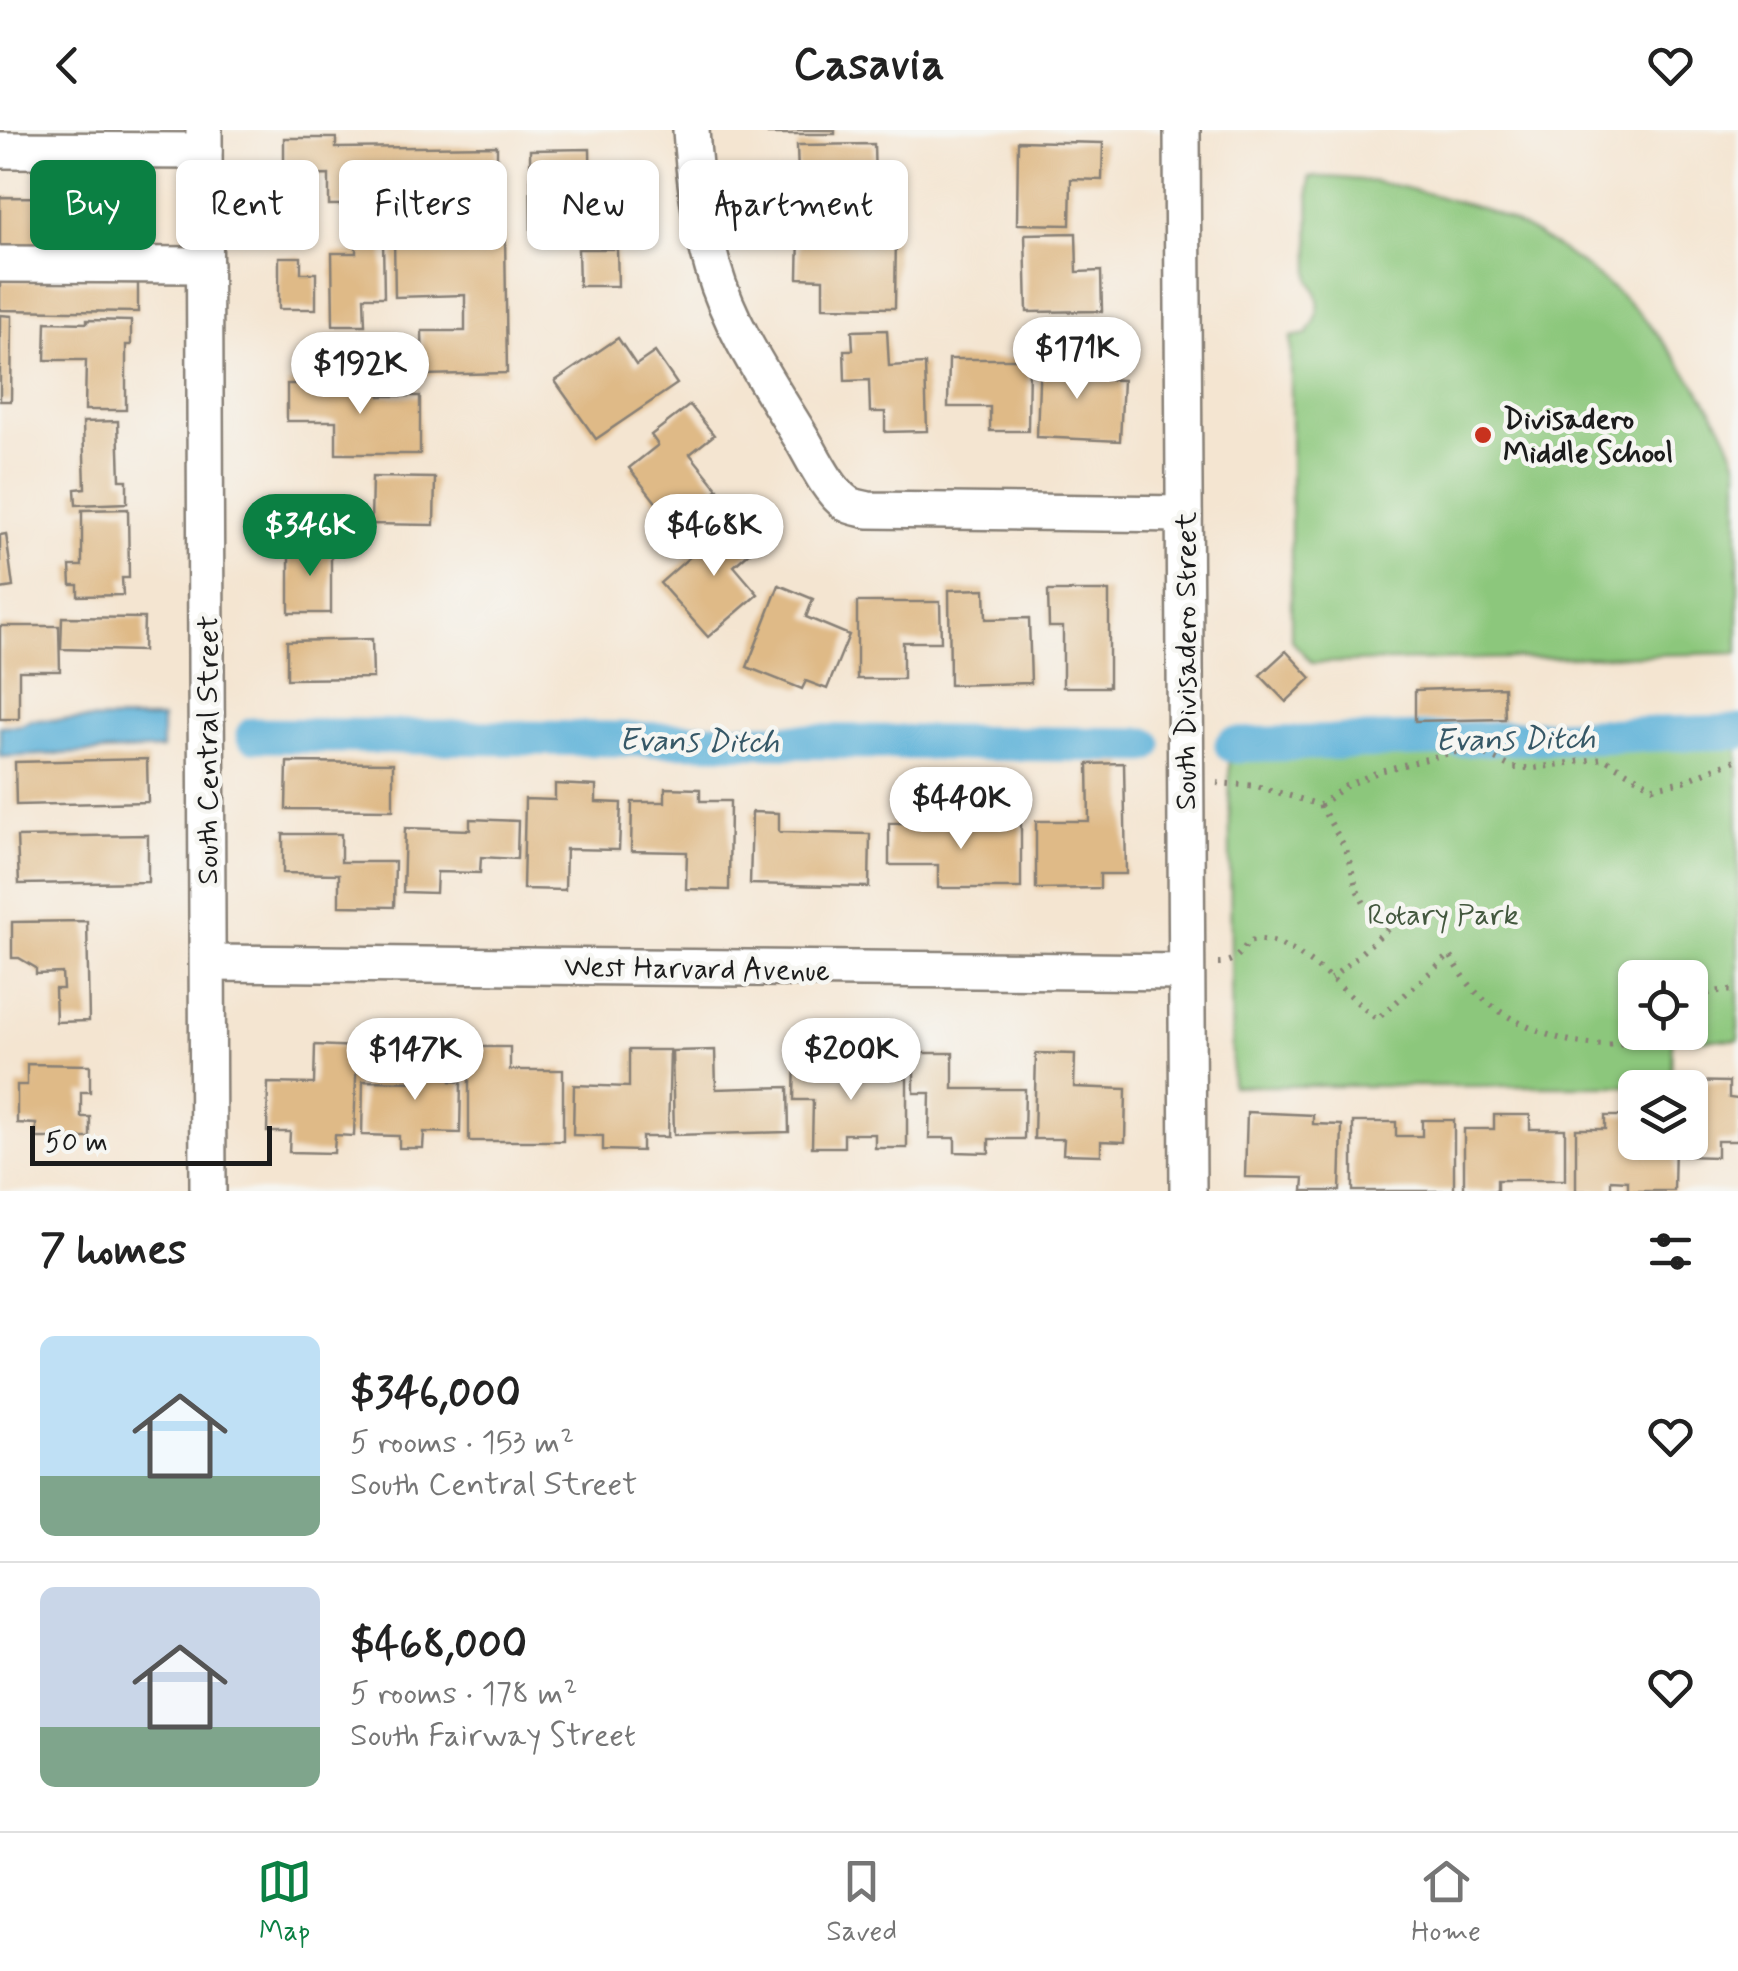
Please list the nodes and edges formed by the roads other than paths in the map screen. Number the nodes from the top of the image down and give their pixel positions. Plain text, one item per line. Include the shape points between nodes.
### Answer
1 (692, 130) edge
2 (1182, 130) edge
3 (204, 140) edge
4 (0, 150) edge
5 (0, 264) edge
6 (205, 266) junction
7 (1184, 514) junction
8 (208, 963) junction
9 (1186, 968) junction
10 (208, 1191) edge
11 (1188, 1191) edge

1 - 7 street via 704,233 728,307 847,504 868,510
2 - 7 street, South Divisadero Street
3 - 4 street
3 - 6 street, South Central Street
5 - 6 street
6 - 8 street, South Central Street
7 - 9 street, South Divisadero Street
8 - 9 street, West Harvard Avenue
8 - 10 street, South Central Street
9 - 11 street, South Divisadero Street

